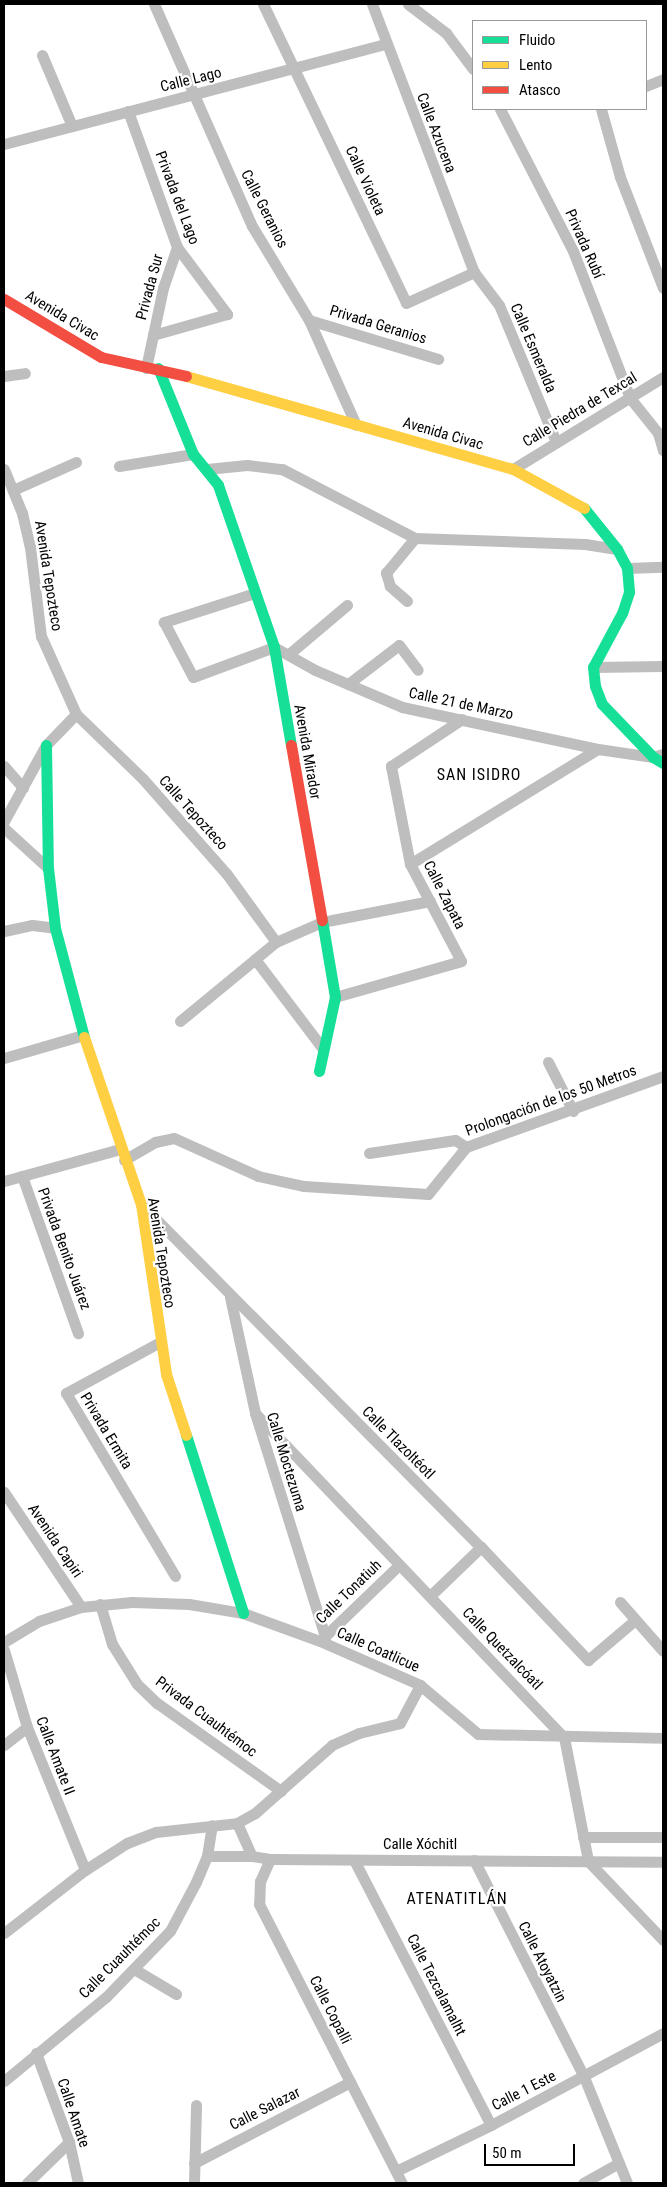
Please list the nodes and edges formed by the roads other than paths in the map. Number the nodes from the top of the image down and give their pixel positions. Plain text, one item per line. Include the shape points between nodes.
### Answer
1 (154, 4) edge
2 (263, 4) edge
3 (372, 4) edge
4 (408, 4) edge
5 (385, 44) junction
6 (42, 54) dead end
7 (295, 67) junction
8 (472, 68) edge
9 (663, 79) edge
10 (647, 86) edge
11 (193, 96) junction
12 (501, 110) edge
13 (601, 110) edge
14 (128, 111) junction
15 (72, 126) junction
16 (4, 144) edge
17 (177, 247) junction
18 (474, 272) junction
19 (663, 288) edge
20 (4, 299) edge
21 (227, 314) joint
22 (309, 320) junction
23 (153, 335) junction
24 (438, 358) dead end
25 (152, 368) junction
26 (25, 373) dead end
27 (4, 376) edge
28 (663, 378) edge
29 (630, 398) junction
30 (356, 425) junction
31 (556, 442) junction
32 (663, 450) edge
33 (193, 454) junction
34 (76, 462) dead end
35 (119, 466) dead end
36 (4, 468) edge
37 (208, 469) junction
38 (512, 469) junction
39 (13, 490) junction
40 (415, 538) junction
41 (617, 549) junction
42 (663, 567) edge
43 (627, 568) junction
44 (256, 592) junction
45 (407, 601) dead end
46 (347, 605) dead end
47 (274, 647) junction
48 (288, 654) junction
49 (663, 666) edge
50 (593, 667) junction
51 (418, 670) dead end
52 (348, 684) junction
53 (76, 714) junction
54 (462, 719) junction
55 (46, 745) junction
56 (598, 749) junction
57 (660, 758) edge
58 (4, 766) edge
59 (23, 788) junction
60 (4, 823) edge
61 (410, 864) junction
62 (48, 868) junction
63 (430, 901) junction
64 (322, 922) junction
65 (55, 928) junction
66 (4, 931) edge
67 (276, 942) junction
68 (255, 960) junction
69 (335, 997) junction
70 (180, 1021) dead end
71 (83, 1035) junction
72 (323, 1049) junction
73 (4, 1058) edge
74 (548, 1062) dead end
75 (319, 1071) dead end
76 (663, 1076) edge
77 (573, 1111) junction
78 (466, 1147) junction
79 (369, 1153) dead end
80 (122, 1154) junction
81 (22, 1176) junction
82 (4, 1181) edge
83 (141, 1204) junction
84 (229, 1294) junction
85 (78, 1332) dead end
86 (160, 1342) junction
87 (255, 1413) junction
88 (4, 1492) edge
89 (481, 1547) junction
90 (400, 1565) junction
91 (175, 1576) dead end
92 (430, 1596) junction
93 (620, 1602) dead end
94 (100, 1604) junction
95 (81, 1607) junction
96 (243, 1613) junction
97 (635, 1620) junction
98 (322, 1639) junction
99 (4, 1642) edge
100 (4, 1650) edge
101 (663, 1651) edge
102 (420, 1685) junction
103 (27, 1727) junction
104 (564, 1736) junction
105 (663, 1738) edge
106 (4, 1745) edge
107 (282, 1791) junction
108 (237, 1823) junction
109 (212, 1825) junction
110 (583, 1837) junction
111 (663, 1837) edge
112 (207, 1856) junction
113 (252, 1856) junction
114 (270, 1858) junction
115 (354, 1860) junction
116 (474, 1860) junction
117 (588, 1861) junction
118 (663, 1862) edge
119 (85, 1870) junction
120 (4, 1934) edge
121 (663, 1940) edge
122 (134, 1969) junction
123 (176, 1994) dead end
124 (663, 2033) edge
125 (36, 2053) junction
126 (584, 2078) junction
127 (4, 2081) edge
128 (350, 2082) junction
129 (196, 2105) dead end
130 (491, 2125) junction
131 (69, 2142) junction
132 (194, 2163) junction
133 (619, 2163) junction
134 (396, 2171) junction
135 (27, 2183) edge
136 (78, 2183) edge
137 (194, 2183) edge
138 (402, 2183) edge
139 (583, 2183) edge
140 (627, 2183) edge

1 - 11 street, Calle Geranios
2 - 7 street, Calle Violeta
3 - 5 street, Calle Azucena
4 - 8 street via 446,33
5 - 7 street, Calle Lago
5 - 18 street, Calle Azucena
6 - 15 street
7 - 11 street, Calle Lago
7 - 18 street, Calle Violeta via 406,303
9 - 10 street
11 - 14 street, Calle Lago
11 - 22 street, Calle Geranios via 252,226
12 - 29 street, Privada Rubí via 573,251
13 - 19 street via 620,177
14 - 15 street, Calle Lago
14 - 17 street, Privada del Lago
15 - 16 street, Calle Lago
17 - 21 street, Privada del Lago
17 - 23 street, Privada Sur via 163,288
18 - 31 street, Calle Esmeralda via 499,305
20 - 25 street, Avenida Civac via 101,357
21 - 23 street, Privada Sur
22 - 24 street, Privada Geranios
22 - 30 street, Calle Geranios
23 - 25 street, Privada Sur
25 - 30 street, Avenida Civac
25 - 33 street, Avenida Mirador
26 - 27 street
28 - 29 street, Calle Piedra de Texcal
29 - 31 street, Calle Piedra de Texcal
29 - 32 street, Privada Rubí via 658,433
30 - 38 street, Avenida Civac
31 - 38 street, Calle Piedra de Texcal
33 - 35 street
33 - 37 street, Avenida Mirador
34 - 39 street
36 - 39 street, Avenida Tepozteco
37 - 40 street via 247,465 282,469
37 - 44 street, Avenida Mirador via 218,485
38 - 41 street, Avenida Civac via 580,503
39 - 53 street, Avenida Tepozteco via 30,547 41,636
40 - 41 street via 585,544
40 - 45 street via 386,573 390,586
41 - 43 street, Avenida Civac
42 - 43 street
43 - 50 street, Avenida Civac via 629,592
44 - 47 street, Avenida Mirador
44 - 47 street via 164,622 193,677
46 - 48 street
47 - 48 street, Calle 21 de Marzo
47 - 64 street, Avenida Mirador
48 - 52 street, Calle 21 de Marzo
49 - 50 street
50 - 57 street via 602,704
51 - 52 street via 400,645
52 - 54 street, Calle 21 de Marzo via 402,707
53 - 55 street
53 - 67 street, Calle Tepozteco via 143,779 226,873
54 - 56 street, Calle 21 de Marzo
54 - 61 street, Calle Zapata via 391,766
55 - 59 street
55 - 62 street, Avenida Tepozteco
56 - 57 street, Calle 21 de Marzo
56 - 61 street
58 - 59 street
59 - 60 street
60 - 62 street
61 - 63 street, Calle Zapata
62 - 65 street, Avenida Tepozteco
63 - 64 street
63 - 69 street, Calle Zapata via 461,961
64 - 67 street
64 - 69 street, Avenida Mirador
65 - 66 street via 32,925
65 - 71 street, Avenida Tepozteco
67 - 68 street
68 - 70 street
68 - 72 street
69 - 72 street, Avenida Mirador
71 - 73 street
71 - 80 street, Avenida Tepozteco
72 - 75 street, Avenida Mirador
74 - 77 street
76 - 77 street, Prolongación de los 50 Metros
77 - 78 street, Prolongación de los 50 Metros
78 - 79 street via 455,1140
78 - 80 street, Prolongación de los 50 Metros via 428,1194 304,1186 258,1176 174,1138
80 - 81 street
80 - 83 street, Avenida Tepozteco
81 - 82 street
81 - 85 street, Privada Benito Juárez
83 - 84 street, Calle Tlazoltéotl
83 - 86 street, Avenida Tepozteco
84 - 87 street, Calle Moctezuma
84 - 89 street, Calle Tlazoltéotl
86 - 91 street, Privada Ermita via 66,1393
86 - 96 street, Avenida Tepozteco via 166,1374
87 - 90 street, Calle Quetzalcóatl
87 - 98 street, Calle Moctezuma
88 - 95 street, Avenida Capiri
89 - 92 street
89 - 97 street, Calle Tlazoltéotl via 588,1660
90 - 92 street, Calle Quetzalcóatl
90 - 98 street, Calle Tonatiuh
92 - 104 street, Calle Quetzalcóatl
93 - 97 street
94 - 95 street
94 - 96 street, Calle Coatlicue via 189,1604
94 - 107 street, Privada Cuauhtémoc via 112,1644 138,1684 157,1703
95 - 99 street via 39,1621
96 - 98 street, Calle Coatlicue
97 - 101 street
98 - 102 street, Calle Coatlicue
100 - 103 street, Calle Amate II
102 - 104 street, Calle Coatlicue via 478,1734
102 - 107 street via 400,1723 359,1733 332,1745
103 - 106 street
103 - 119 street, Calle Amate II
104 - 105 street, Calle Coatlicue
104 - 110 street
107 - 108 street
108 - 109 street
108 - 113 street
109 - 112 street, Calle Cuauhtémoc
109 - 119 street via 156,1832 127,1843
110 - 111 street
110 - 117 street
112 - 113 street, Calle Xóchitl
112 - 122 street, Calle Cuauhtémoc via 170,1931
113 - 114 street, Calle Xóchitl
114 - 115 street, Calle Xóchitl
114 - 128 street, Calle Copalli via 260,1881 259,1904
115 - 116 street, Calle Xóchitl
115 - 130 street, Calle Tezcalamalht
116 - 117 street, Calle Xóchitl
116 - 126 street, Calle Atoyatzin
117 - 118 street, Calle Xóchitl
117 - 121 street
119 - 120 street
122 - 123 street
122 - 125 street, Calle Cuauhtémoc via 106,1997
124 - 126 street, Calle 1 Este
125 - 127 street, Calle Cuauhtémoc
125 - 131 street, Calle Amate
126 - 130 street, Calle 1 Este
126 - 133 street, Calle Atoyatzin
128 - 132 street, Calle Salazar
128 - 134 street, Calle Copalli
129 - 132 street
130 - 134 street, Calle 1 Este
131 - 135 street
131 - 136 street, Calle Amate
132 - 137 street
133 - 139 street
133 - 140 street, Calle Atoyatzin
134 - 138 street, Calle Copalli

